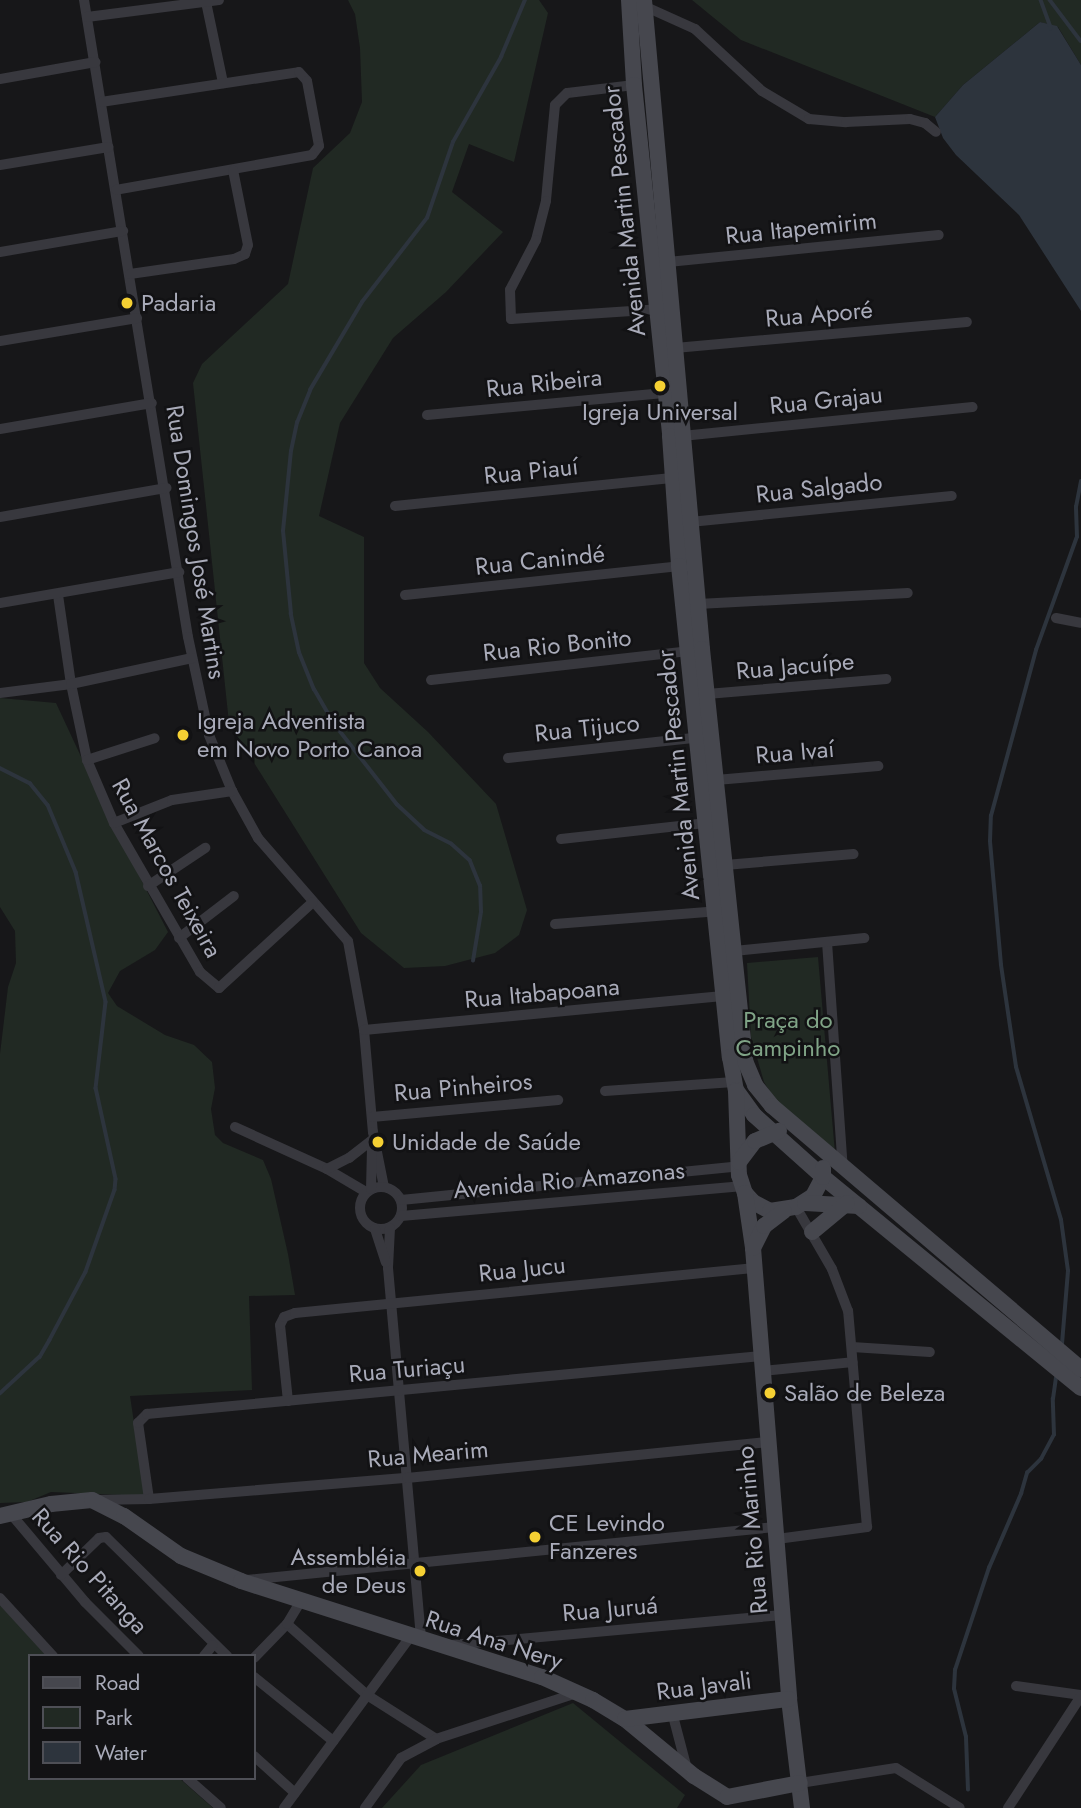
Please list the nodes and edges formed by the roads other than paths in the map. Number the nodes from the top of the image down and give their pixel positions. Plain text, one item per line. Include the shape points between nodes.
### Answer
1 (84, 0) edge
2 (219, 0) edge
3 (206, 2) junction
4 (639, 2) edge
5 (87, 17) junction
6 (95, 62) junction
7 (0, 79) edge
8 (223, 83) junction
9 (634, 85) junction
10 (101, 102) junction
11 (936, 132) dead end
12 (109, 147) junction
13 (0, 165) edge
14 (233, 170) junction
15 (116, 190) junction
16 (123, 231) junction
17 (939, 235) dead end
18 (0, 252) edge
19 (668, 262) junction
20 (130, 274) junction
21 (664, 309) junction
22 (137, 318) junction
23 (967, 322) dead end
24 (0, 341) edge
25 (675, 348) junction
26 (664, 393) junction
27 (152, 402) junction
28 (973, 407) dead end
29 (427, 415) dead end
30 (0, 429) edge
31 (682, 436) junction
32 (672, 478) junction
33 (166, 488) junction
34 (952, 496) dead end
35 (395, 506) dead end
36 (0, 517) edge
37 (683, 525) junction
38 (687, 563) junction
39 (178, 572) junction
40 (908, 593) dead end
41 (58, 596) junction
42 (405, 596) dead end
43 (698, 600) junction
44 (0, 603) edge
45 (1056, 618) dead end
46 (1081, 623) edge
47 (688, 651) junction
48 (192, 658) junction
49 (886, 679) dead end
50 (431, 680) dead end
51 (71, 684) junction
52 (0, 693) edge
53 (707, 694) junction
54 (704, 737) junction
55 (155, 738) dead end
56 (508, 758) dead end
57 (87, 760) junction
58 (878, 766) dead end
59 (716, 780) junction
60 (232, 791) junction
61 (114, 823) junction
62 (707, 823) junction
63 (561, 839) dead end
64 (205, 848) dead end
65 (853, 854) dead end
66 (725, 865) junction
67 (148, 886) junction
68 (234, 896) dead end
69 (313, 902) junction
70 (723, 911) junction
71 (555, 924) dead end
72 (179, 938) junction
73 (864, 938) dead end
74 (827, 942) junction
75 (734, 951) junction
76 (725, 996) junction
77 (364, 1030) junction
78 (735, 1086) junction
79 (605, 1091) dead end
80 (558, 1100) dead end
81 (372, 1117) junction
82 (235, 1127) dead end
83 (798, 1129) junction
84 (772, 1132) junction
85 (372, 1136) junction
86 (821, 1149) junction
87 (739, 1164) junction
88 (843, 1168) junction
89 (327, 1169) junction
90 (823, 1177) junction
91 (384, 1187) junction
92 (743, 1190) junction
93 (369, 1191) junction
94 (401, 1200) junction
95 (854, 1205) junction
96 (795, 1207) junction
97 (401, 1216) junction
98 (375, 1228) junction
99 (390, 1228) junction
100 (812, 1232) junction
101 (753, 1248) junction
102 (388, 1268) junction
103 (752, 1268) junction
104 (392, 1303) junction
105 (852, 1347) junction
106 (930, 1352) dead end
107 (853, 1362) junction
108 (762, 1364) junction
109 (1081, 1369) edge
110 (1081, 1388) edge
111 (400, 1390) junction
112 (288, 1402) junction
113 (767, 1442) junction
114 (407, 1478) junction
115 (149, 1499) junction
116 (92, 1500) junction
117 (4, 1518) edge
118 (776, 1533) junction
119 (414, 1562) junction
120 (61, 1575) junction
121 (241, 1581) junction
122 (0, 1598) edge
123 (301, 1601) junction
124 (783, 1615) junction
125 (286, 1624) junction
126 (416, 1637) junction
127 (213, 1645) junction
128 (442, 1646) junction
129 (51, 1654) edge
130 (137, 1654) edge
131 (206, 1654) edge
132 (224, 1654) edge
133 (256, 1656) edge
134 (256, 1679) edge
135 (1016, 1686) dead end
136 (577, 1693) junction
137 (367, 1695) junction
138 (1081, 1695) edge
139 (789, 1699) junction
140 (672, 1712) junction
141 (625, 1719) junction
142 (441, 1737) junction
143 (333, 1741) junction
144 (256, 1758) edge
145 (687, 1769) junction
146 (189, 1780) edge
147 (800, 1783) junction
148 (295, 1793) junction
149 (221, 1808) edge
150 (284, 1808) edge
151 (365, 1808) edge
152 (803, 1808) edge
153 (960, 1808) edge
154 (1008, 1808) edge

1 - 5 street, Rua Domingos José Martins
2 - 3 street
3 - 5 street
3 - 8 street
4 - 9 street, Avenida Martin Pescador
4 - 11 street via 695,29 762,91 809,119 910,119 925,122
4 - 19 street, Avenida Martin Pescador
5 - 6 street, Rua Domingos José Martins
6 - 7 street
6 - 10 street, Rua Domingos José Martins
8 - 10 street
8 - 14 street via 296,72 307,81 318,150
9 - 21 street, Avenida Martin Pescador
9 - 21 street via 567,93 558,99 546,201 536,240 513,279 511,319
10 - 12 street, Rua Domingos José Martins
12 - 13 street
12 - 15 street, Rua Domingos José Martins
14 - 15 street
14 - 20 street via 248,245 244,254
15 - 16 street, Rua Domingos José Martins
16 - 18 street
16 - 20 street, Rua Domingos José Martins
17 - 19 street, Rua Itapemirim
19 - 21 street, Avenida Martin Pescador
20 - 22 street, Rua Domingos José Martins
21 - 25 street, Avenida Martin Pescador
21 - 26 street, Avenida Martin Pescador
22 - 24 street
22 - 27 street, Rua Domingos José Martins
23 - 25 street, Rua Aporé
25 - 31 street, Avenida Martin Pescador
26 - 29 street, Rua Ribeira
26 - 32 street, Avenida Martin Pescador
27 - 30 street
27 - 33 street, Rua Domingos José Martins
28 - 31 street, Rua Grajau
31 - 37 street, Avenida Martin Pescador
32 - 35 street, Rua Piauí
32 - 37 street, Avenida Martin Pescador
33 - 36 street
33 - 39 street, Rua Domingos José Martins
34 - 37 street, Rua Salgado
37 - 38 street, Avenida Martin Pescador
38 - 42 street, Rua Canindé
38 - 43 street, Avenida Martin Pescador
38 - 47 street, Avenida Martin Pescador
39 - 41 street
39 - 48 street, Rua Domingos José Martins
40 - 43 street
41 - 44 street
41 - 51 street, Rua Marcos Teixeira
43 - 53 street, Avenida Martin Pescador
45 - 46 street
47 - 50 street, Rua Rio Bonito
47 - 54 street, Avenida Martin Pescador
48 - 51 street
48 - 60 street, Rua Domingos José Martins via 209,735
49 - 53 street, Rua Jacuípe
51 - 52 street
51 - 57 street, Rua Marcos Teixeira
53 - 54 street, Avenida Martin Pescador
54 - 56 street, Rua Tijuco
54 - 59 street, Avenida Martin Pescador
54 - 62 street, Avenida Martin Pescador
55 - 57 street
57 - 61 street, Rua Marcos Teixeira
58 - 59 street, Rua Ivaí
59 - 66 street, Avenida Martin Pescador
60 - 61 street via 172,800
60 - 69 street, Rua Domingos José Martins via 258,838
61 - 67 street, Rua Marcos Teixeira
62 - 63 street
62 - 70 street, Avenida Martin Pescador
64 - 67 street
65 - 66 street
66 - 70 street, Avenida Martin Pescador
67 - 72 street, Rua Marcos Teixeira
68 - 72 street
69 - 72 street, Rua Marcos Teixeira via 219,988 200,972
69 - 77 street, Rua Domingos José Martins via 348,941
70 - 71 street
70 - 75 street, Avenida Martin Pescador
70 - 76 street, Avenida Martin Pescador
73 - 74 street
74 - 75 street
74 - 88 street
75 - 83 street, Avenida Martin Pescador via 745,1061 764,1097
76 - 77 street, Rua Itabapoana
76 - 78 street, Avenida Martin Pescador
77 - 81 street, Rua Domingos José Martins
78 - 79 street
78 - 84 street
78 - 87 street, Avenida Martin Pescador
80 - 81 street, Rua Pinheiros
81 - 85 street, Rua Domingos José Martins
82 - 89 street
83 - 84 street
83 - 86 street, Avenida Martin Pescador
84 - 87 street via 755,1140
84 - 90 street
85 - 89 street via 349,1158
85 - 91 street, Rua Domingos José Martins
85 - 93 street, Rua Domingos José Martins
86 - 88 street, Avenida Martin Pescador
86 - 90 street
87 - 92 street
87 - 94 street, Avenida Rio Amazonas
88 - 109 street, Avenida Martin Pescador
89 - 93 street
90 - 95 street
90 - 96 street via 813,1196
91 - 93 street
91 - 94 street
92 - 96 street via 761,1208
92 - 97 street, Avenida Rio Amazonas
92 - 101 street, Rua Rio Marinho
93 - 98 street via 359,1210 364,1222
94 - 97 street
95 - 96 street
95 - 100 street
95 - 110 street
96 - 100 street
96 - 101 street via 764,1226
97 - 99 street
98 - 99 street
98 - 102 street
99 - 102 street
100 - 105 street via 845,1301
101 - 103 street, Rua Rio Marinho
102 - 104 street
103 - 104 street, Rua Jucu
103 - 108 street, Rua Rio Marinho
104 - 111 street
104 - 112 street, Rua Jucu via 295,1312 284,1317 280,1325
105 - 106 street
105 - 107 street
107 - 108 street, Rua Turiaçu
107 - 118 street via 867,1527
108 - 111 street, Rua Turiaçu
108 - 113 street, Rua Rio Marinho
111 - 112 street, Rua Turiaçu
111 - 114 street
112 - 115 street, Rua Turiaçu via 143,1415 138,1423
113 - 114 street, Rua Mearim
113 - 118 street, Rua Rio Marinho
114 - 115 street, Rua Mearim
114 - 119 street
115 - 116 street, Rua Mearim
116 - 117 street via 51,1504
116 - 121 street, Rua Ana Nery via 181,1556
117 - 120 street, Rua Rio Pitanga
118 - 119 street
118 - 124 street, Rua Rio Marinho
119 - 121 street
119 - 126 street
120 - 127 street via 99,1538 106,1537
120 - 130 street, Rua Rio Pitanga
121 - 123 street, Rua Ana Nery
122 - 129 street
123 - 125 street
123 - 126 street, Rua Ana Nery
124 - 128 street, Rua Juruá
124 - 139 street, Rua Rio Marinho
125 - 133 street
125 - 137 street
126 - 128 street, Rua Ana Nery
126 - 137 street
127 - 131 street
127 - 132 street
128 - 136 street, Rua Ana Nery via 542,1677
134 - 143 street
135 - 138 street
136 - 141 street, Rua Ana Nery
136 - 142 street
137 - 142 street
137 - 143 street
138 - 154 street
139 - 140 street, Rua Javali
139 - 147 street, Rua Rio Marinho
140 - 141 street, Rua Javali
140 - 145 street
141 - 145 street, Rua Ana Nery
142 - 151 street via 401,1758
143 - 148 street
144 - 148 street
145 - 147 street, Rua Ana Nery via 732,1798
146 - 149 street
147 - 152 street, Rua Rio Marinho
147 - 153 street via 896,1768
148 - 150 street

